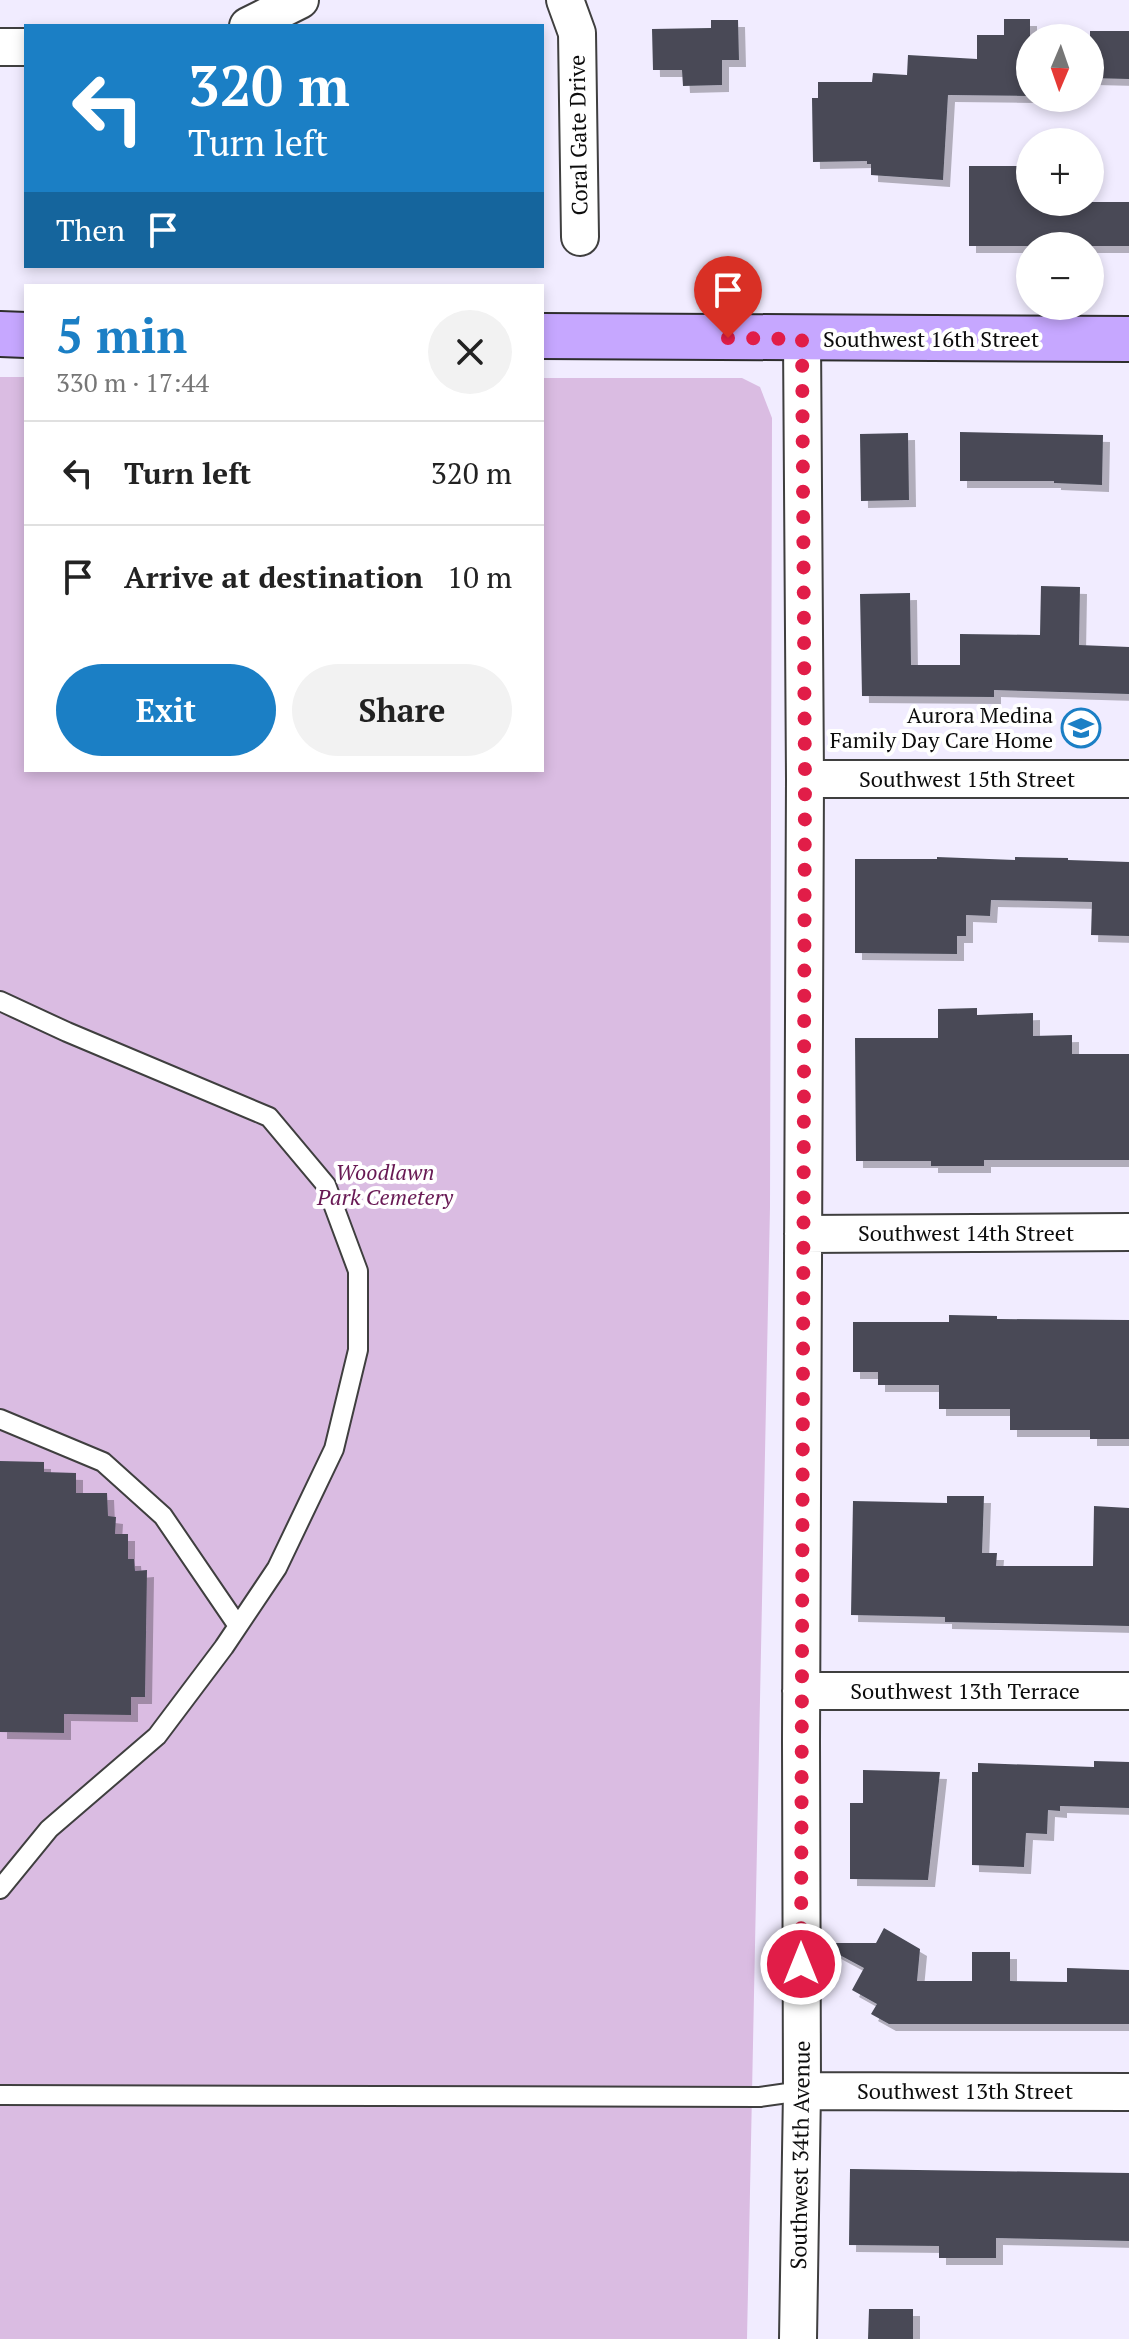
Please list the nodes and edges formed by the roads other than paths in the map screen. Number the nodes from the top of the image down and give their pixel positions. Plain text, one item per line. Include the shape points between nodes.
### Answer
1 (300, 0) edge
2 (591, 0) edge
3 (571, 16) edge
4 (252, 24) edge
5 (0, 47) edge
6 (24, 47) edge
7 (580, 237) dead end
8 (0, 334) edge
9 (24, 335) edge
10 (544, 336) edge
11 (802, 339) junction
12 (1129, 339) edge
13 (805, 779) junction
14 (1129, 779) edge
15 (0, 1001) edge
16 (1129, 1232) edge
17 (803, 1234) junction
18 (0, 1419) edge
19 (238, 1626) junction
20 (801, 1691) junction
21 (1129, 1691) edge
22 (0, 1889) edge
23 (802, 2091) junction
24 (1129, 2092) edge
25 (0, 2095) edge
26 (798, 2339) edge

1 - 4 street
2 - 3 street, Coral Gate Drive via 585,19
3 - 7 street, Coral Gate Drive
5 - 6 street
8 - 9 street
10 - 11 street, Southwest 16th Street
11 - 12 street, Southwest 16th Street
11 - 13 street, Southwest 34th Avenue
13 - 14 street, Southwest 15th Street
13 - 17 street, Southwest 34th Avenue
15 - 19 lane via 269,1117 326,1185 358,1271 358,1350 334,1449 277,1568
16 - 17 street, Southwest 14th Street
17 - 20 street, Southwest 34th Avenue
18 - 19 lane via 103,1462 163,1516
19 - 22 lane via 157,1736 49,1829
20 - 21 street, Southwest 13th Terrace
20 - 23 street, Southwest 34th Avenue
23 - 24 street, Southwest 13th Street
23 - 25 lane via 760,2097
23 - 26 street, Southwest 34th Avenue

